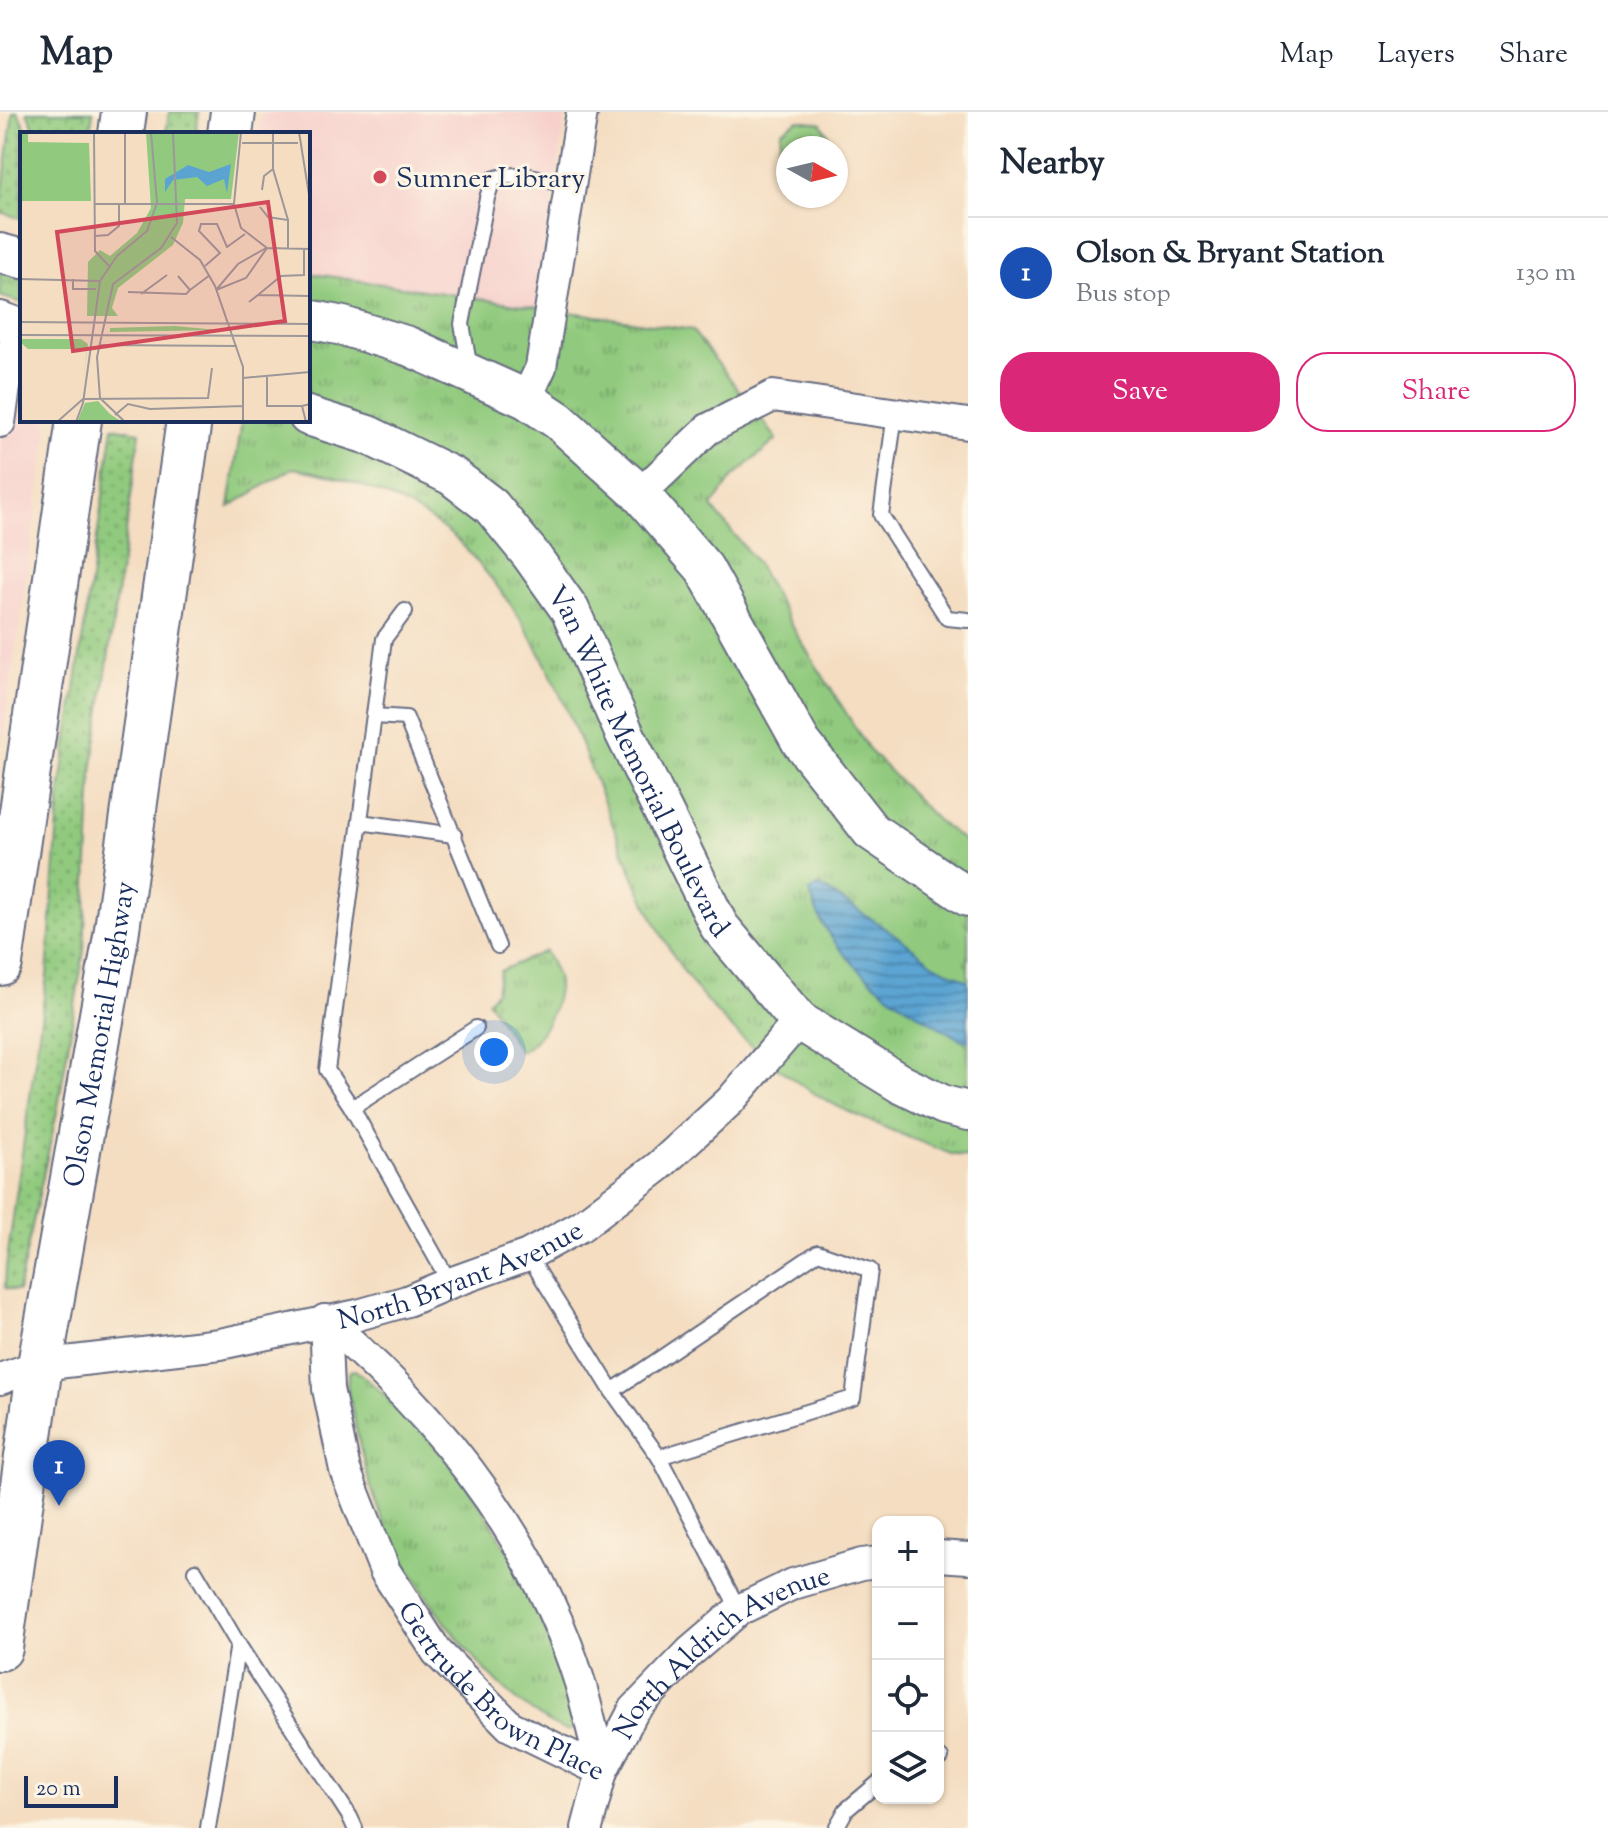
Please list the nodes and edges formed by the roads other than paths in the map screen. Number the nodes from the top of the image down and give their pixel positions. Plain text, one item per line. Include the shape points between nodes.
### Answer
1 (124, 112) edge
2 (233, 112) edge
3 (582, 112) edge
4 (121, 132) edge
5 (230, 132) edge
6 (570, 189) junction
7 (0, 253) edge
8 (20, 258) edge
9 (310, 319) edge
10 (14, 326) edge
11 (471, 373) junction
12 (526, 399) junction
13 (895, 414) junction
14 (310, 416) edge
15 (0, 422) edge
16 (79, 422) edge
17 (189, 422) edge
18 (968, 424) edge
19 (640, 494) junction
20 (405, 611) dead end
21 (968, 620) edge
22 (374, 716) junction
23 (360, 822) junction
24 (454, 835) junction
25 (968, 897) edge
26 (498, 946) dead end
27 (0, 963) edge
28 (799, 1021) junction
29 (476, 1028) dead end
30 (352, 1108) junction
31 (968, 1111) edge
32 (528, 1255) junction
33 (450, 1283) junction
34 (325, 1320) junction
35 (40, 1365) junction
36 (0, 1379) edge
37 (612, 1391) junction
38 (659, 1457) junction
39 (944, 1556) edge
40 (968, 1558) edge
41 (872, 1563) edge
42 (195, 1571) dead end
43 (739, 1610) junction
44 (238, 1644) junction
45 (0, 1648) edge
46 (602, 1771) junction
47 (872, 1788) edge
48 (208, 1828) edge
49 (355, 1828) edge
50 (587, 1828) edge
51 (836, 1828) edge

1 - 4 main road
2 - 5 main road
3 - 6 street
6 - 11 lane via 548,179 509,174 493,179 462,324
6 - 12 street via 541,367
7 - 8 street
9 - 11 street via 408,346
10 - 15 street
11 - 12 street
12 - 19 street via 559,421
13 - 18 street
13 - 19 street via 773,396 708,429
13 - 21 lane via 881,515 947,618
14 - 28 street, Van White Memorial Boulevard via 368,435 452,476 491,506 531,555 570,610 719,926
16 - 27 main road
17 - 35 main road, Olson Memorial Highway via 116,936
19 - 25 street via 704,568 801,742 871,831
20 - 22 lane via 384,639
22 - 23 lane
22 - 24 lane via 406,718
23 - 24 lane
23 - 30 lane via 327,1070
24 - 26 lane
28 - 31 street, Van White Memorial Boulevard via 901,1084
28 - 32 street, North Bryant Avenue via 730,1101 658,1167 581,1226
29 - 30 lane
30 - 33 lane
32 - 33 street, North Bryant Avenue
32 - 37 lane
33 - 34 street, North Bryant Avenue via 395,1305
34 - 35 street, North Bryant Avenue via 220,1344
34 - 46 street, Gertrude Brown Place via 391,1380 448,1443 506,1521 544,1593 579,1681
34 - 46 street, Gertrude Brown Place via 328,1389 345,1470 385,1571 437,1652 510,1726
35 - 36 street, North Bryant Avenue
35 - 45 main road, Olson Memorial Highway
37 - 38 lane
37 - 38 lane via 818,1252 870,1270 853,1398
38 - 43 lane
39 - 40 street
41 - 43 street, North Aldrich Avenue via 793,1584
42 - 44 lane
43 - 46 street, North Aldrich Avenue via 634,1710
44 - 48 lane
44 - 49 lane
46 - 50 street, North Aldrich Avenue
47 - 51 lane via 846,1810

